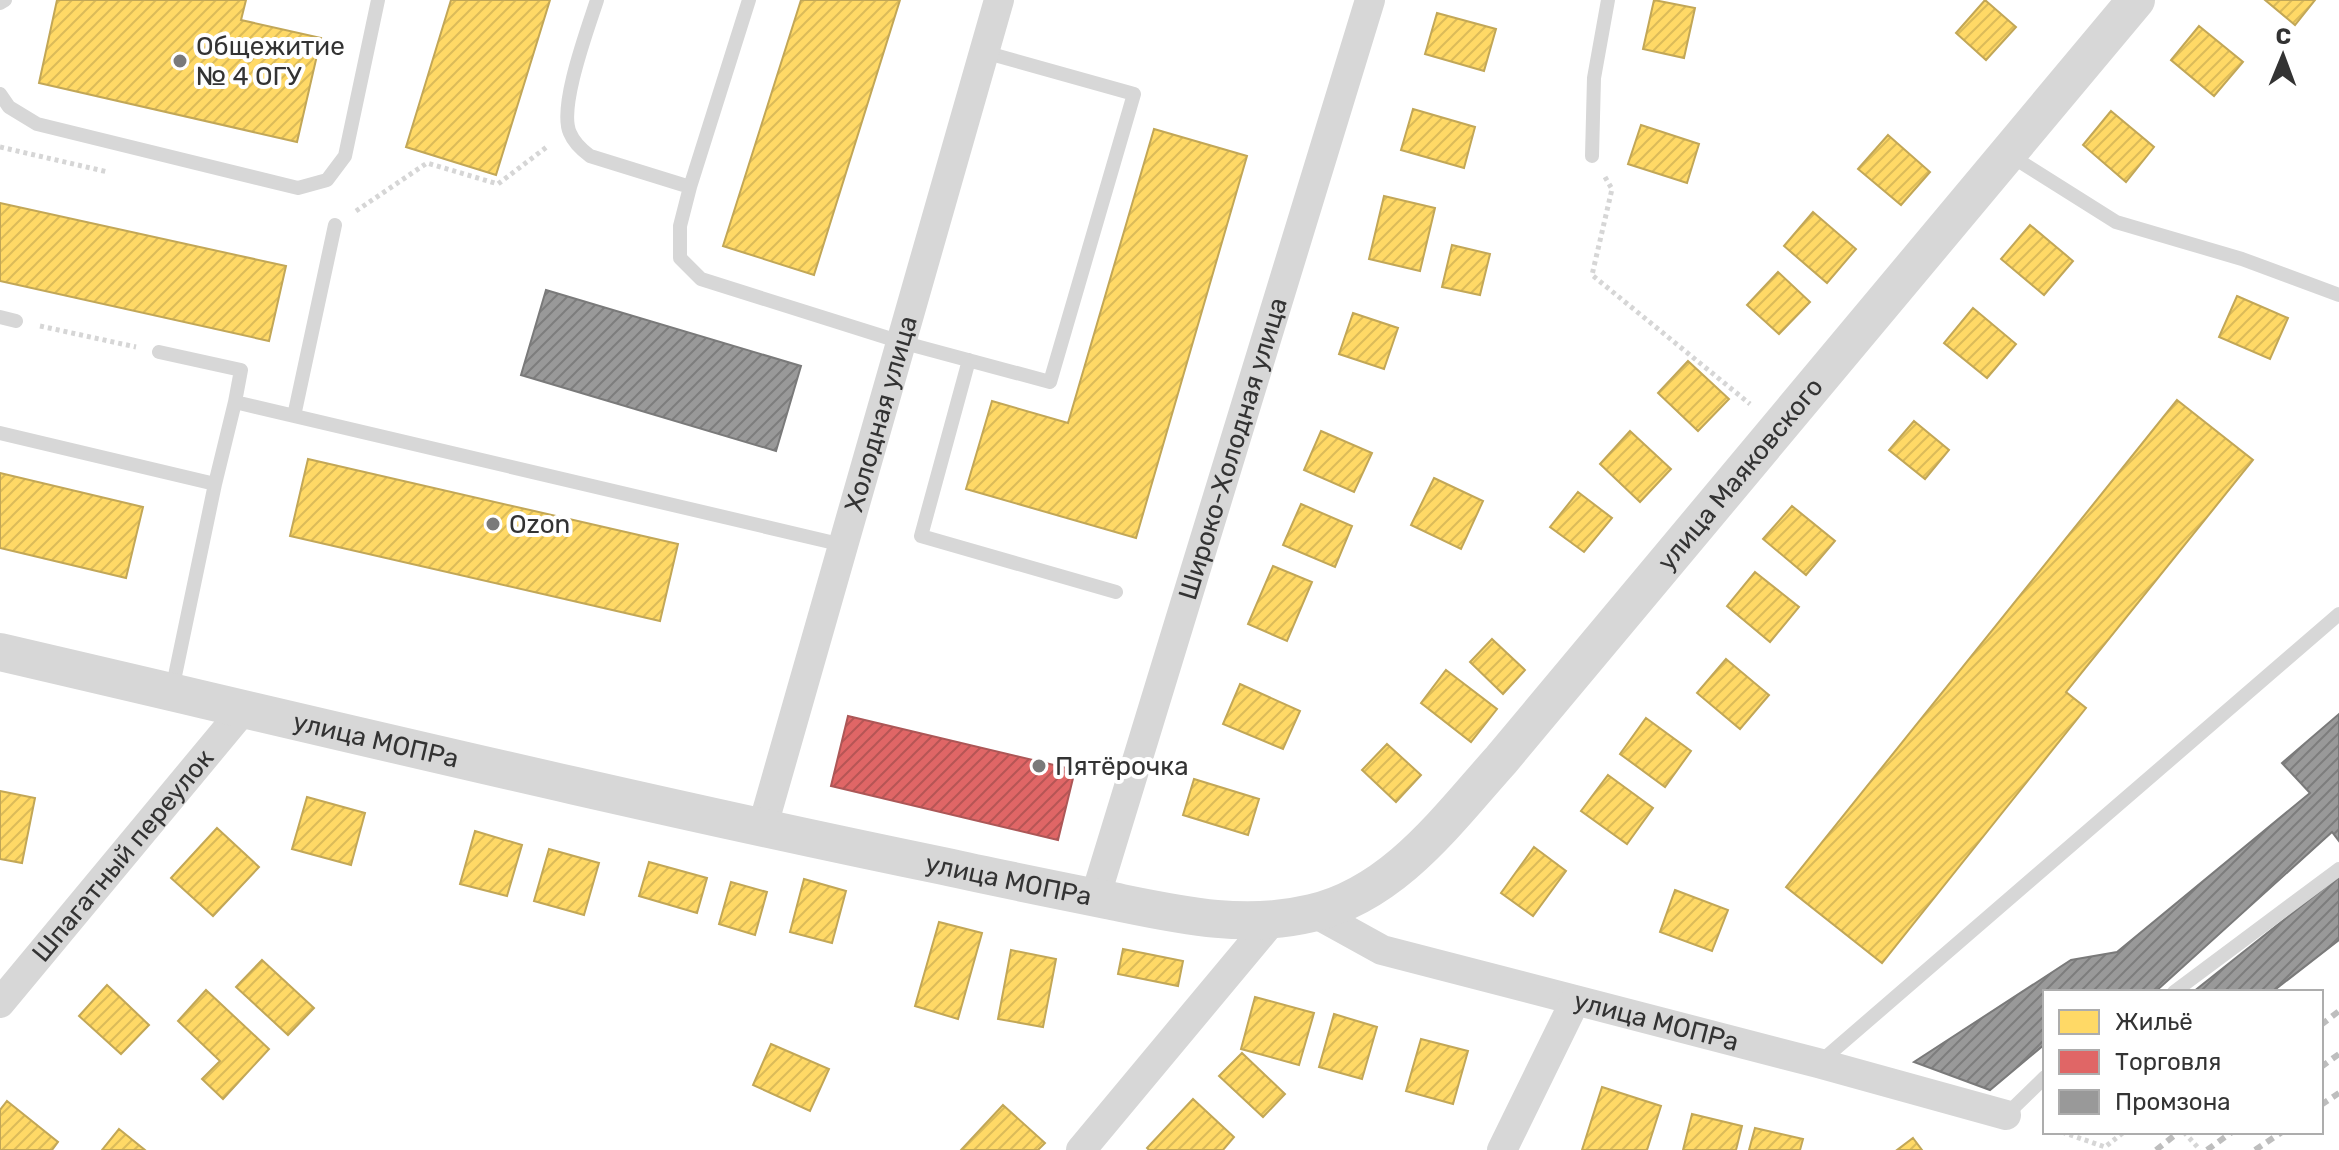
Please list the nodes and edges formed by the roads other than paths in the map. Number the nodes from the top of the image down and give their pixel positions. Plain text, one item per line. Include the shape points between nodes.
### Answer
1 (5, 0) edge
2 (378, 0) edge
3 (597, 0) edge
4 (749, 0) edge
5 (999, 0) edge
6 (1370, 0) edge
7 (1608, 0) edge
8 (2136, 0) edge
9 (0, 3) edge
10 (984, 52) junction
11 (0, 94) edge
12 (2008, 154) junction
13 (1592, 156) road end
14 (690, 187) junction
15 (335, 225) road end
16 (2339, 295) edge
17 (0, 317) edge
18 (16, 321) road end
19 (901, 342) junction
20 (159, 352) road end
21 (969, 360) junction
22 (235, 402) junction
23 (294, 416) junction
24 (0, 433) edge
25 (215, 484) junction
26 (843, 545) junction
27 (1116, 592) dead end
28 (2339, 614) edge
29 (0, 652) edge
30 (171, 692) junction
31 (244, 709) junction
32 (762, 829) junction
33 (2339, 869) edge
34 (1095, 898) junction
35 (1315, 913) junction
36 (1271, 922) junction
37 (2177, 990) edge
38 (1575, 1001) junction
39 (0, 1003) edge
40 (1818, 1063) junction
41 (2043, 1079) edge
42 (2006, 1115) joint
43 (1081, 1150) edge
44 (1502, 1150) edge

1 - 9 lane
2 - 11 lane via 345,156 327,180 298,188 37,124 9,107
3 - 14 lane via 567,107 568,131 590,156
4 - 14 lane
5 - 10 street, Холодная улица
6 - 34 street, Широко-Холодная улица
7 - 13 lane via 1594,78
8 - 12 street, улица Маяковского
10 - 19 street, Холодная улица
10 - 21 lane via 1134,94 1050,382
12 - 16 lane via 2116,222 2242,259
12 - 35 street, улица Маяковского via 1428,841 1384,880 1348,902
14 - 19 lane via 680,226 680,258 701,279
15 - 23 lane
17 - 18 lane
19 - 21 lane
19 - 26 street, Холодная улица
20 - 22 lane via 241,370
21 - 27 lane via 921,536
22 - 23 lane
22 - 25 lane
23 - 26 lane
24 - 25 lane
25 - 30 lane
26 - 32 street, Холодная улица
28 - 40 lane
29 - 30 street, улица МОПРа
30 - 31 street, улица МОПРа
31 - 32 street, улица МОПРа
31 - 39 street, Шпагатный переулок
32 - 34 street, улица МОПРа
33 - 37 lane
34 - 36 street, улица МОПРа via 1195,918
35 - 36 street, улица МОПРа
35 - 38 street, улица МОПРа via 1382,950
36 - 43 street
38 - 40 street, улица МОПРа
38 - 44 street
40 - 42 street, улица МОПРа
41 - 42 lane

